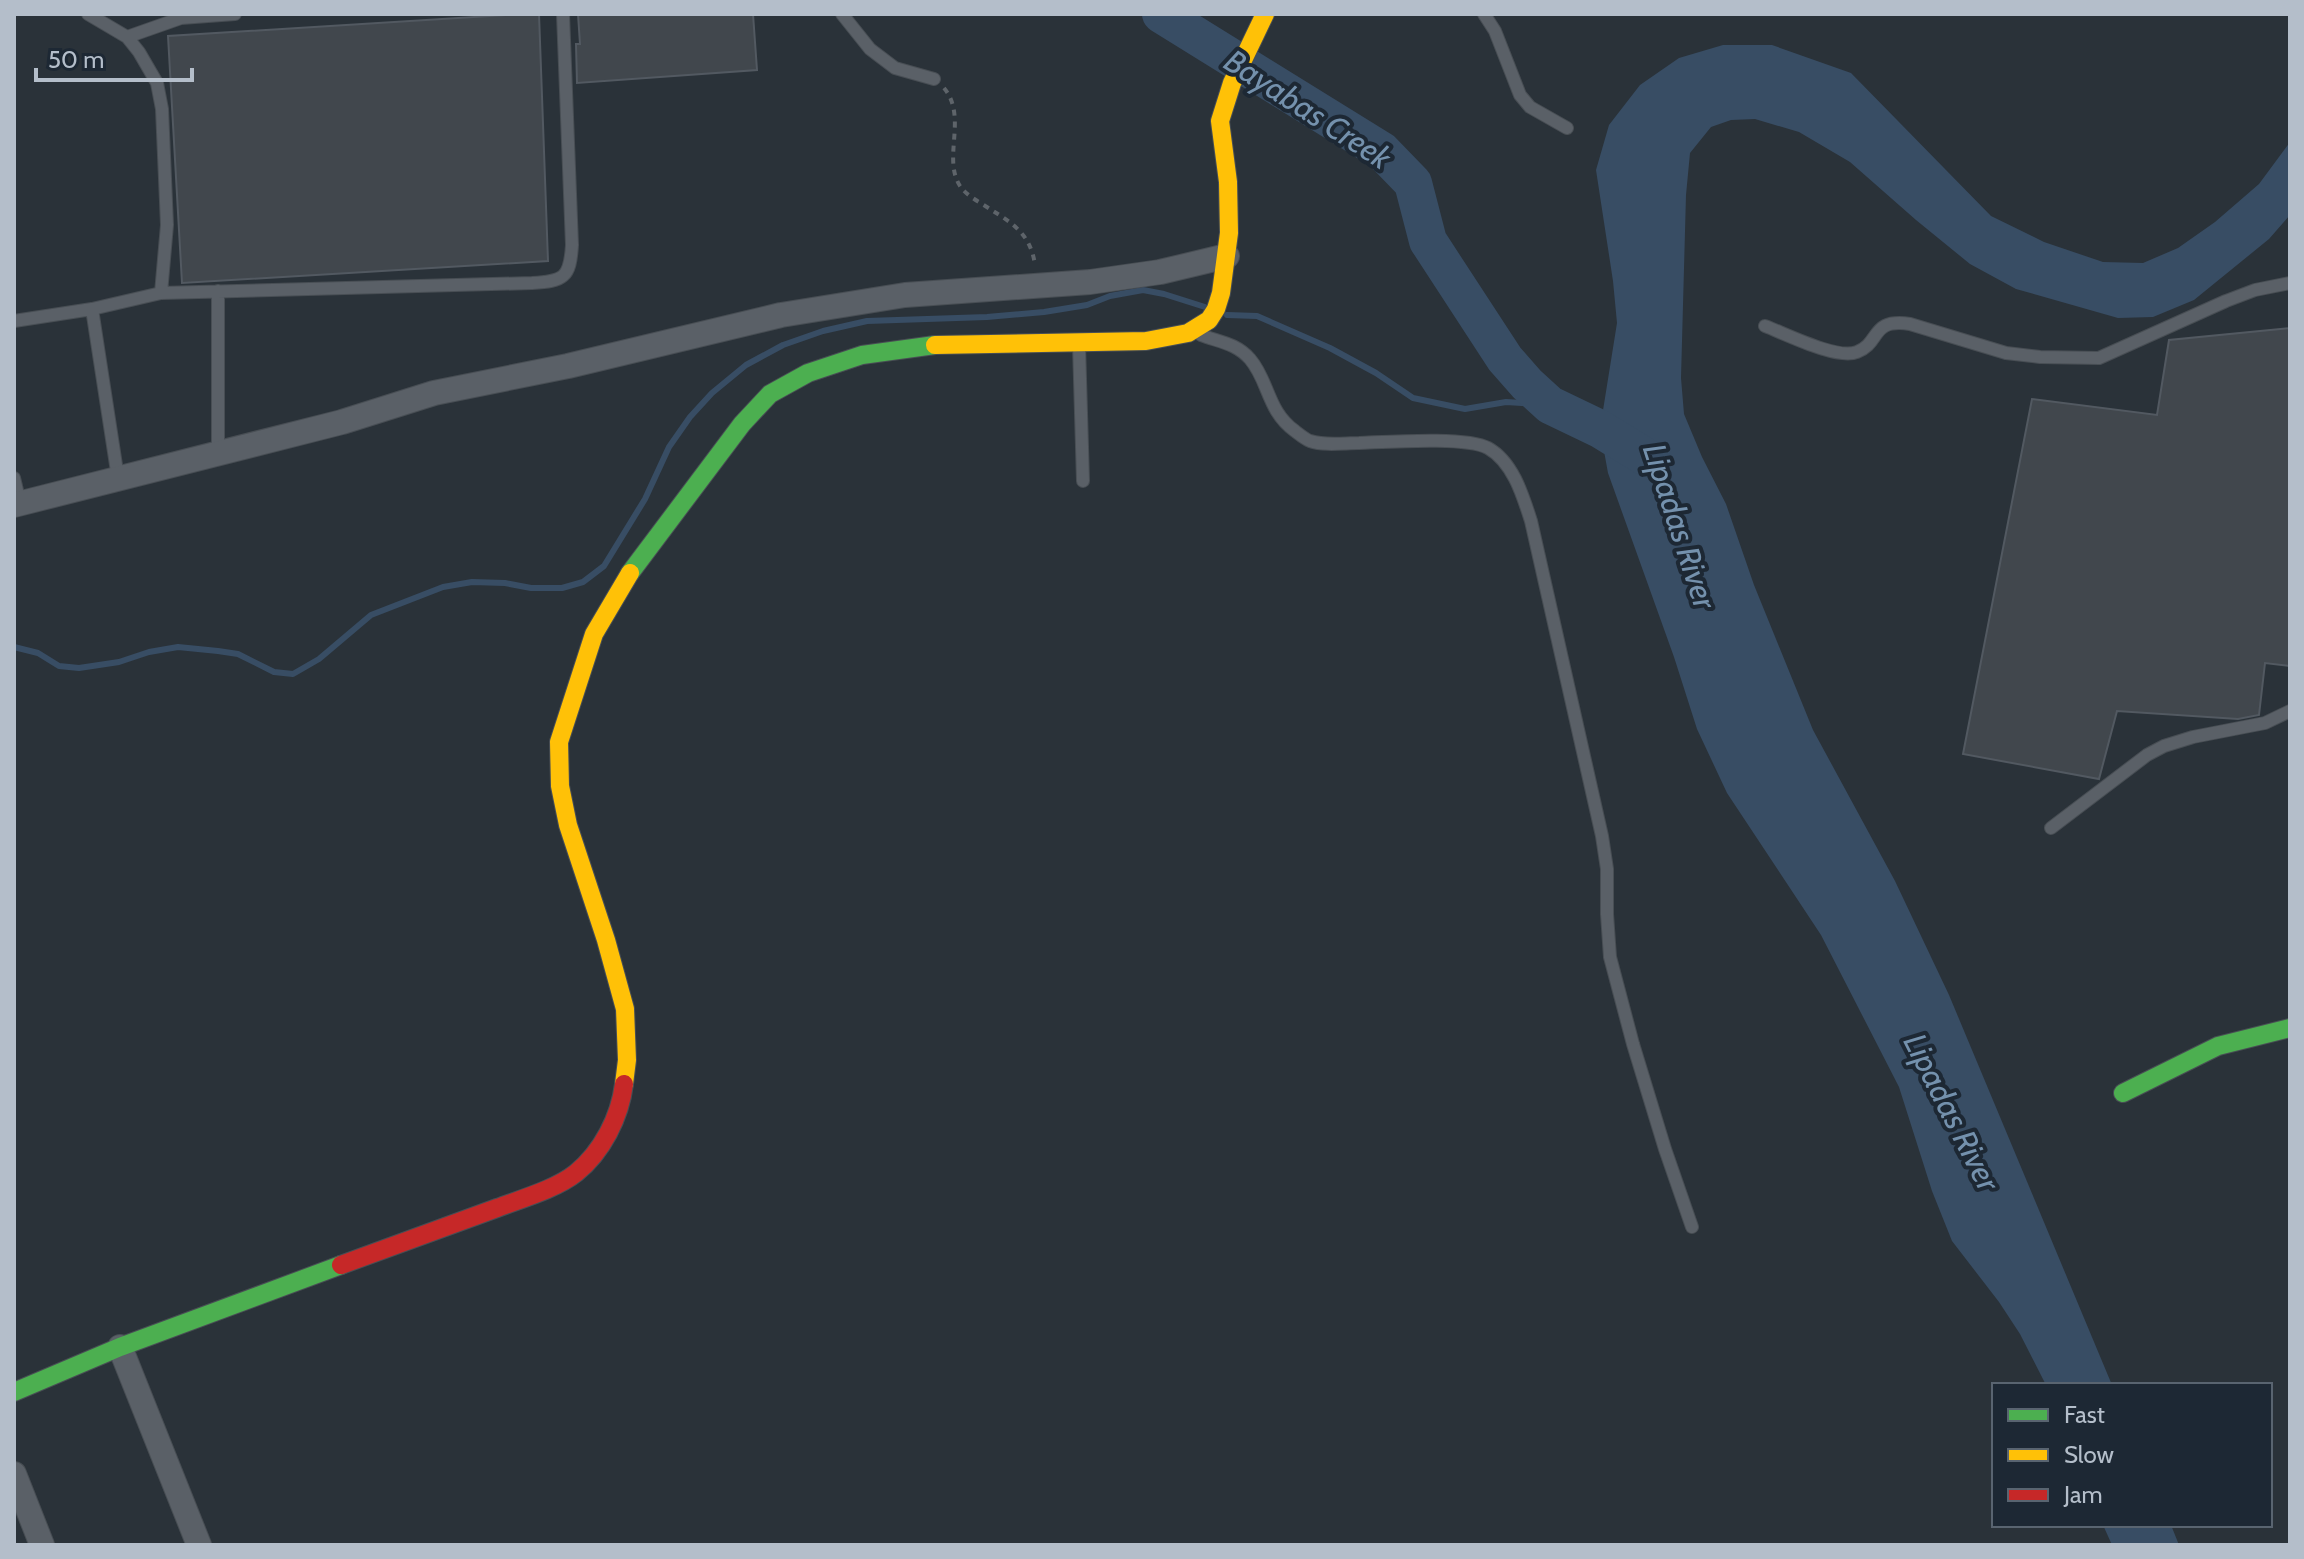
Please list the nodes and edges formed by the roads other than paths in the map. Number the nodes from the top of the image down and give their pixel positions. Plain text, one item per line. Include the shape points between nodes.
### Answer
1 (88, 14) edge
2 (235, 14) edge
3 (563, 14) edge
4 (842, 14) edge
5 (1484, 14) edge
6 (1263, 17) edge
7 (127, 37) junction
8 (934, 79) road end
9 (1567, 128) dead end
10 (1227, 256) junction
11 (2290, 283) edge
12 (218, 291) junction
13 (161, 293) junction
14 (92, 309) junction
15 (1207, 317) junction
16 (14, 321) edge
17 (1765, 326) dead end
18 (1079, 343) junction
19 (218, 452) junction
20 (14, 478) edge
21 (118, 478) junction
22 (1083, 481) dead end
23 (17, 504) edge
24 (2290, 711) edge
25 (2051, 828) dead end
26 (2290, 1028) edge
27 (2123, 1093) dead end
28 (1692, 1227) dead end
29 (120, 1347) junction
30 (14, 1392) edge
31 (14, 1474) edge
32 (42, 1545) edge
33 (199, 1545) edge

1 - 7 lane
2 - 7 lane via 181,18
3 - 12 lane via 572,245 565,275 532,283
4 - 8 lane via 870,49 895,68
5 - 9 lane via 1520,95 1530,107
6 - 10 street via 1225,100 1220,123 1230,202
7 - 13 lane via 150,68 162,109 167,225
10 - 15 street
10 - 19 street via 1160,272 905,295 781,315 434,393
11 - 17 lane via 2226,301 2099,358 2006,353 1897,322 1885,325 1861,350 1840,354
12 - 13 lane
12 - 19 lane
13 - 14 lane
14 - 16 lane
14 - 21 lane
15 - 18 street via 1174,337
15 - 28 lane via 1202,336 1219,339 1250,358 1272,404 1288,426 1309,441 1459,441 1487,447 1505,463 1522,491 1602,836 1610,957 1655,1119
18 - 22 lane
18 - 29 street via 946,344 862,355 808,373 770,394 742,424 635,565 594,634 559,742 568,825 625,1009 622,1104 593,1158 573,1176 539,1192
19 - 21 street
20 - 23 lane
21 - 23 street
24 - 25 lane via 2265,723 2164,746
26 - 27 street via 2218,1046
29 - 30 street
29 - 33 street
31 - 32 street

